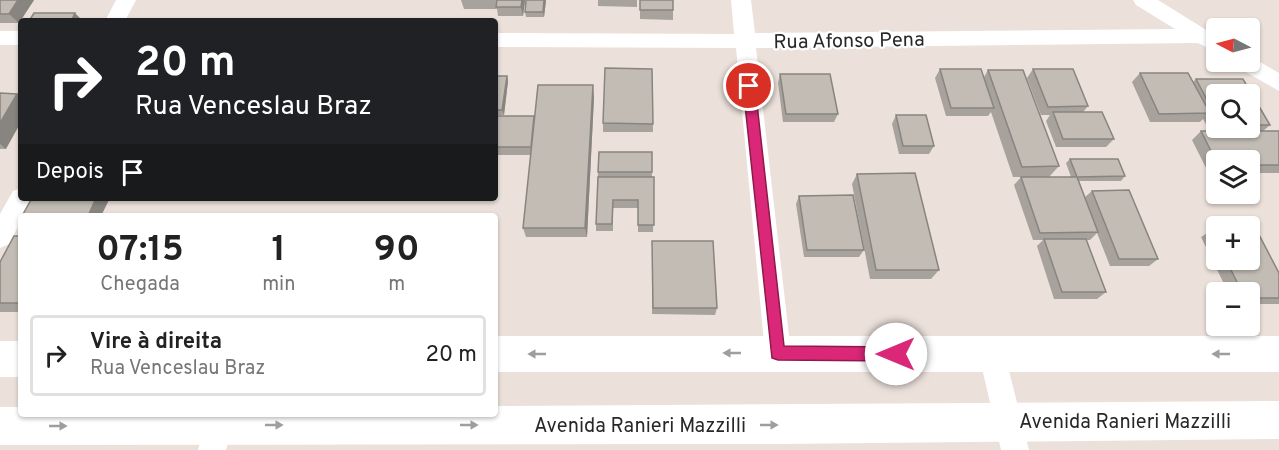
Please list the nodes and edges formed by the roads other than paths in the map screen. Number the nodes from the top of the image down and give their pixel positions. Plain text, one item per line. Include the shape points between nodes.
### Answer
1 (126, 0) edge
2 (741, 0) edge
3 (1143, 0) edge
4 (117, 18) edge
5 (0, 38) edge
6 (18, 39) edge
7 (1206, 39) edge
8 (498, 40) edge
9 (745, 41) junction
10 (1206, 41) edge
11 (1260, 72) edge
12 (1279, 83) edge
13 (19, 201) edge
14 (0, 237) edge
15 (778, 353) junction
16 (498, 354) edge
17 (1279, 354) edge
18 (992, 355) junction
19 (0, 359) edge
20 (18, 359) edge
21 (1279, 420) edge
22 (0, 426) edge
23 (218, 430) edge
24 (1012, 436) edge

1 - 4 street
2 - 9 street
3 - 7 street
5 - 6 street
8 - 9 street, Rua Afonso Pena
9 - 10 street, Rua Afonso Pena
9 - 15 street
11 - 12 street
13 - 14 street
15 -> 16 street
15 - 18 street
17 -> 18 street
18 - 24 street
19 - 20 street
21 - 24 street, Avenida Ranieri Mazzilli
22 -> 23 street, Avenida Ranieri Mazzilli
23 -> 24 street, Avenida Ranieri Mazzilli via 781,425

